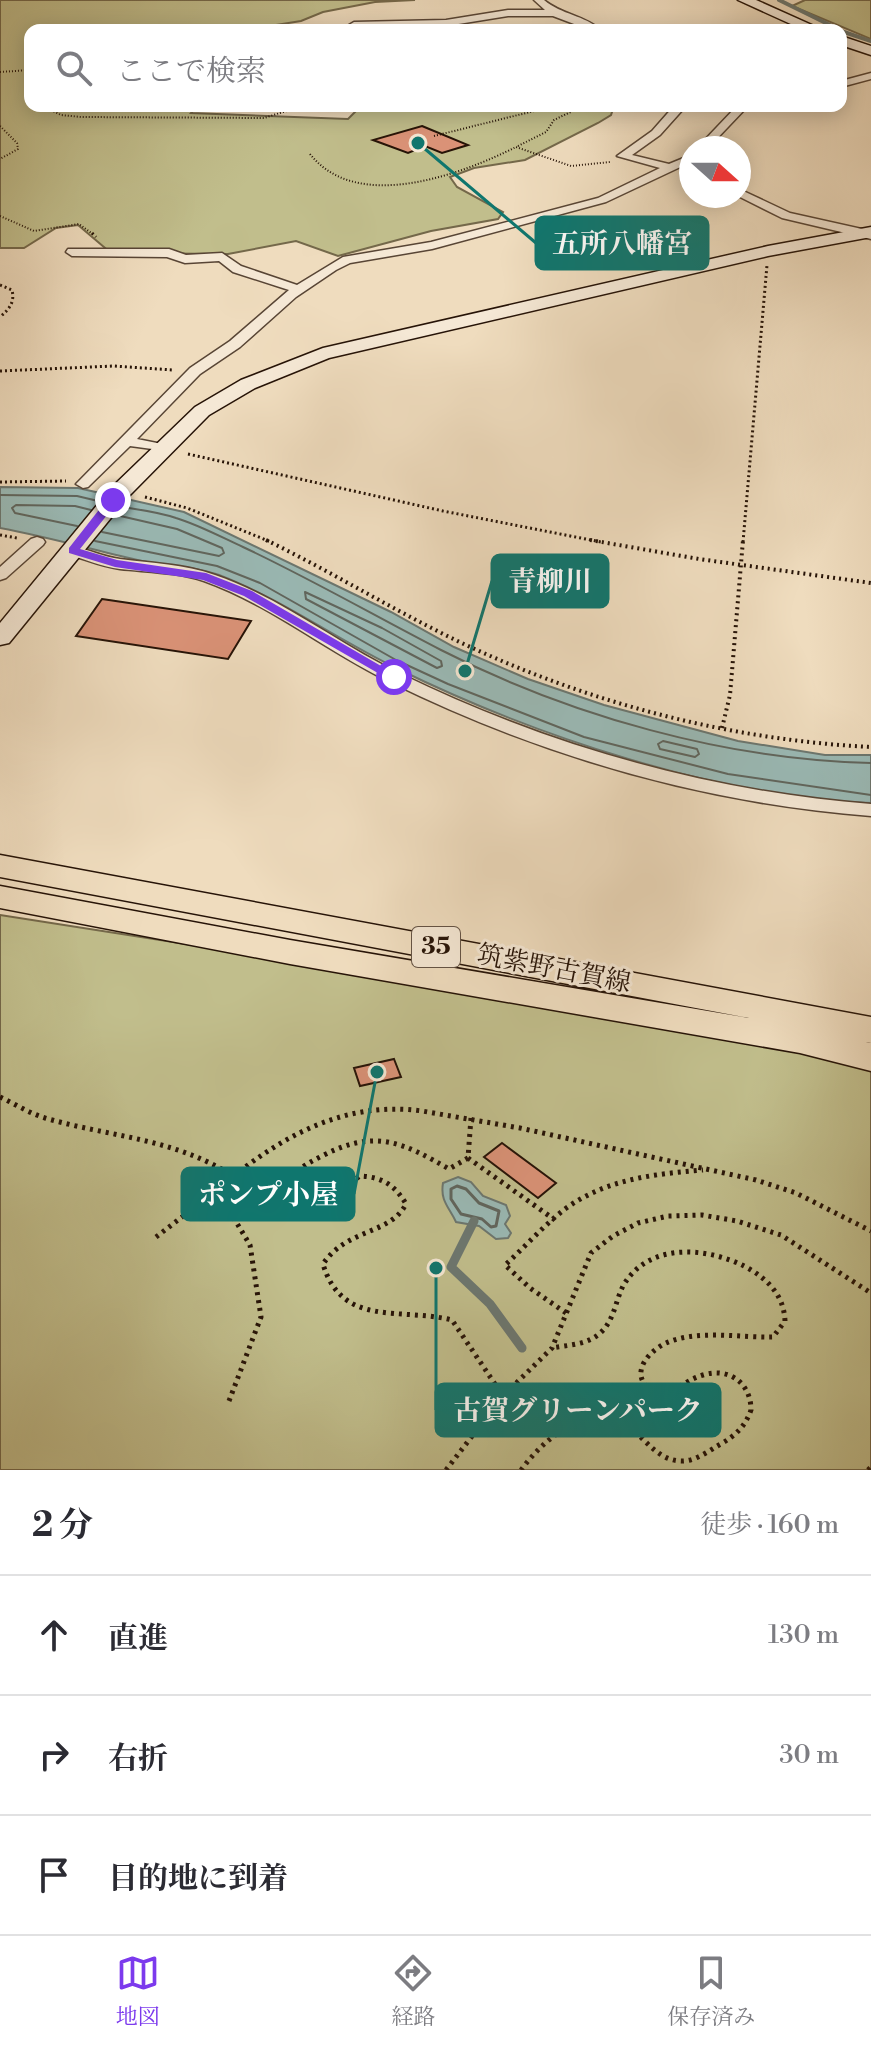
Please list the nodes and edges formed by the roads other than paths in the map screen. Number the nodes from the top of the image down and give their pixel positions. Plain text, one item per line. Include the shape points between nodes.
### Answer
1 (539, 0) edge
2 (745, 0) edge
3 (554, 13) junction
4 (400, 24) edge
5 (587, 24) edge
6 (802, 24) edge
7 (847, 42) edge
8 (871, 51) edge
9 (871, 76) edge
10 (847, 82) edge
11 (671, 112) edge
12 (737, 112) edge
13 (714, 136) edge
14 (679, 164) edge
15 (672, 168) junction
16 (751, 198) edge
17 (868, 233) edge
18 (72, 252) dead end
19 (299, 289) junction
20 (127, 441) junction
21 (162, 448) junction
22 (83, 484) road end
23 (37, 542) dead end
24 (76, 547) junction
25 (0, 575) edge
26 (0, 638) edge
27 (871, 810) edge
28 (0, 866) edge
29 (0, 897) edge
30 (871, 1030) edge
31 (871, 1057) edge

1 - 3 street
2 - 6 street
3 - 4 street
3 - 5 street
7 - 8 street
9 - 10 street
11 - 15 street via 650,138 623,156
12 - 13 street
14 - 15 street
15 - 19 street via 591,204 432,245 347,260
16 - 17 street via 786,216
17 - 21 street via 768,251 323,354 248,384 202,411
18 - 19 street via 222,257 237,269
19 - 20 street via 195,371
20 - 21 street
20 - 22 street
21 - 24 street
23 - 25 street
24 - 26 street
24 - 27 street via 115,563 206,577 234,588 394,677 510,727 624,765 774,801
28 - 30 main road, 筑紫野古賀線 / 35
29 - 31 main road, 筑紫野古賀線 / 35

